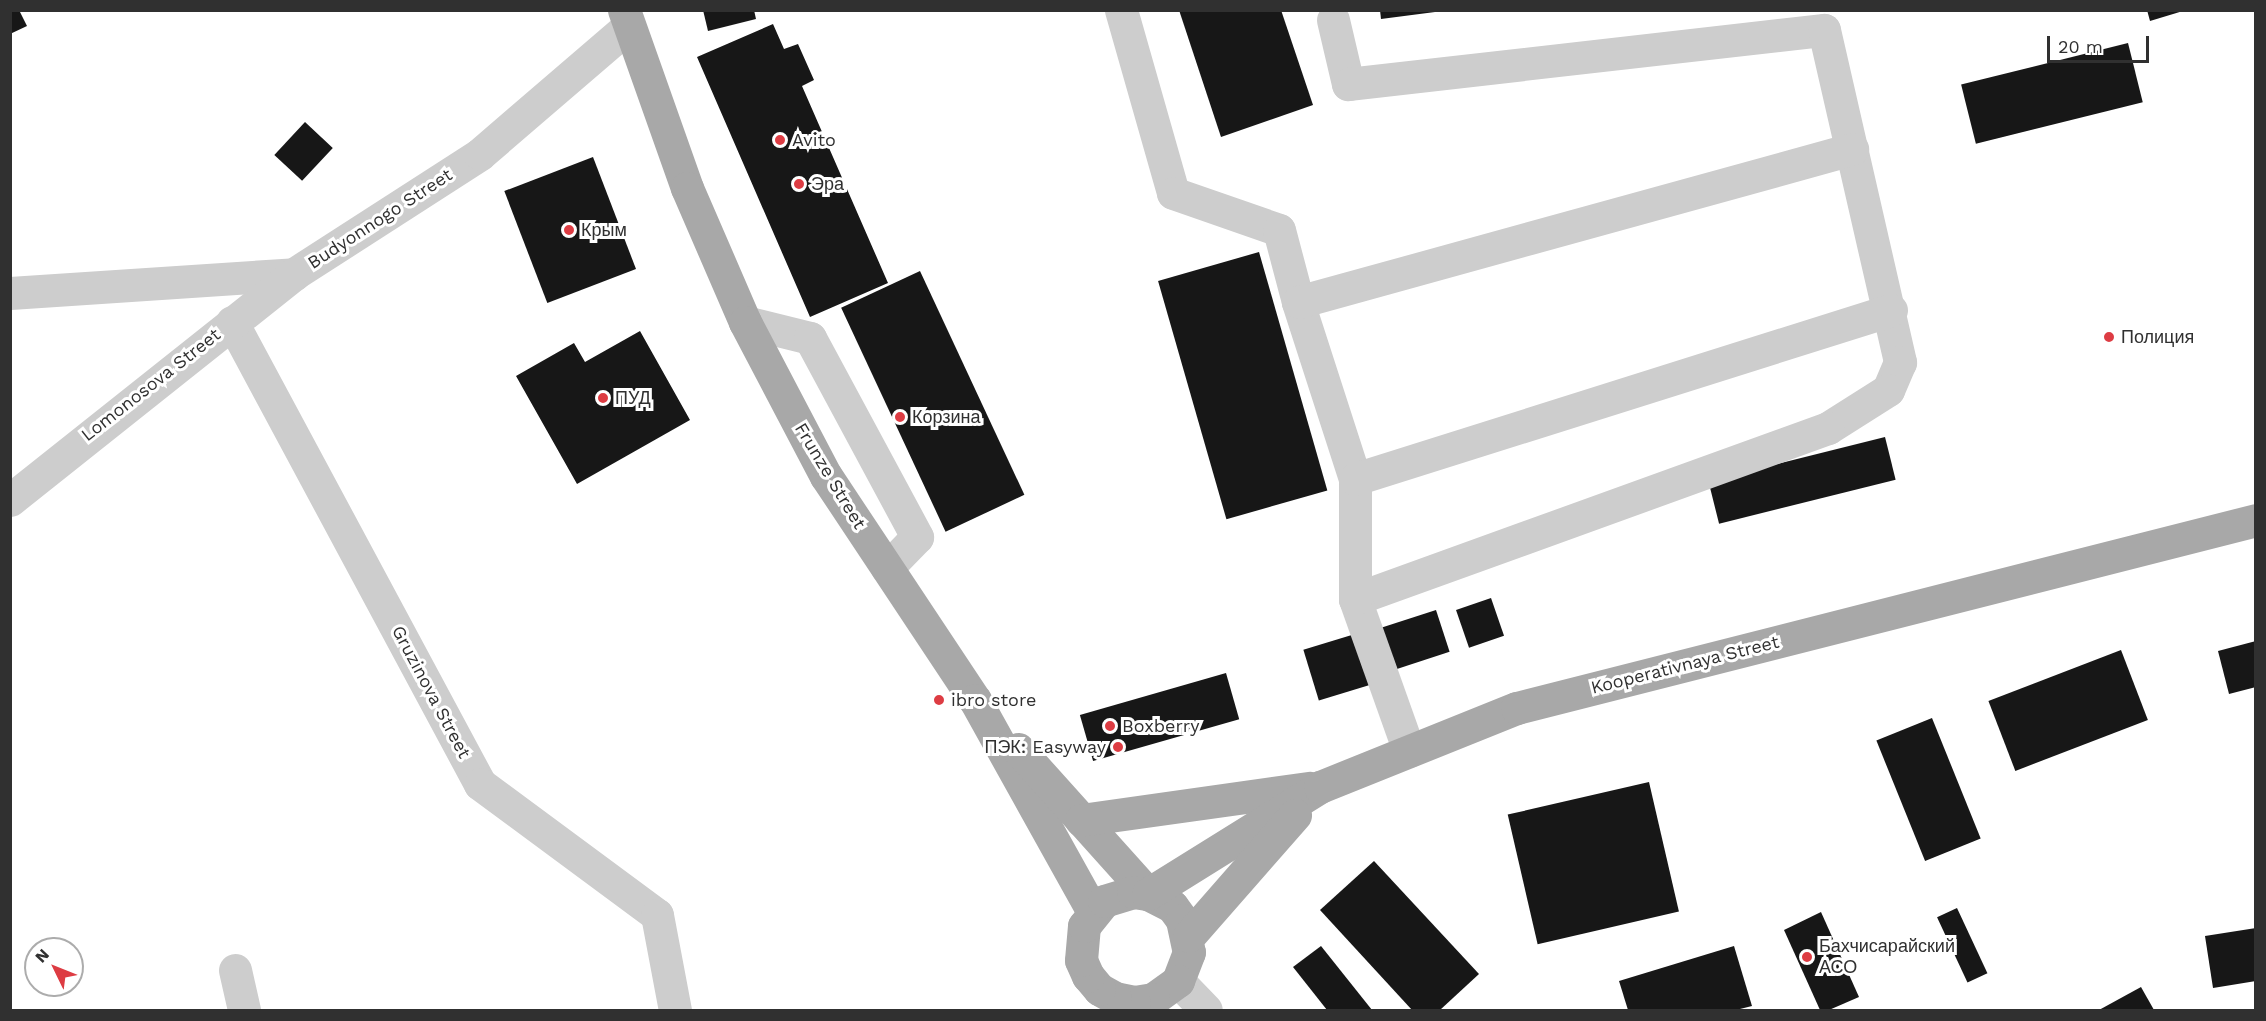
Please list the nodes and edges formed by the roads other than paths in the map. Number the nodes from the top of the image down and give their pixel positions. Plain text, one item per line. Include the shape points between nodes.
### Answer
1 (1121, 10) edge
2 (627, 18) edge
3 (1333, 20) dead end
4 (1852, 149) junction
5 (294, 274) junction
6 (10, 293) edge
7 (1298, 302) junction
8 (1891, 310) junction
9 (232, 322) junction
10 (745, 322) junction
11 (1355, 479) junction
12 (10, 500) edge
13 (2256, 520) edge
14 (887, 567) junction
15 (1355, 599) junction
16 (975, 700) junction
17 (1409, 751) junction
18 (1320, 787) junction
19 (1081, 820) junction
20 (1148, 894) junction
21 (1093, 912) junction
22 (1189, 936) junction
23 (235, 970) dead end
24 (1139, 1000) edge
25 (244, 1011) edge
26 (675, 1011) edge
27 (1206, 1011) edge

1 - 7 street via 1173,193 1279,230
2 - 5 street, Budyonnogo Street via 480,154
2 - 10 main road, Frunze Street via 687,188
3 - 4 street via 1348,84 1824,30
4 - 7 street
4 - 8 street
5 - 6 street, Budyonnogo Street
5 - 9 street, Lomonosova Street
7 - 11 street
8 - 11 street
8 - 15 street via 1900,362 1888,390 1828,428
9 - 12 street, Lomonosova Street
9 - 26 street, Gruzinova Street via 480,784 657,915
10 - 14 main road, Frunze Street via 826,476
10 - 14 street via 810,338 917,537
11 - 15 street
13 - 17 main road, Kooperativnaya Street via 1517,708
14 - 16 main road, Frunze Street
15 - 17 street
16 - 19 main road
16 - 21 main road, Frunze Street
17 - 18 main road, Kooperativnaya Street
18 - 19 main road
18 - 20 main road, Kooperativnaya Street
18 - 22 main road
19 - 20 main road
20 - 21 main road via 1118,895
20 - 22 main road via 1172,906
21 - 24 main road via 1080,943 1081,960
22 - 24 main road via 1189,952
23 - 25 street
24 - 27 street

